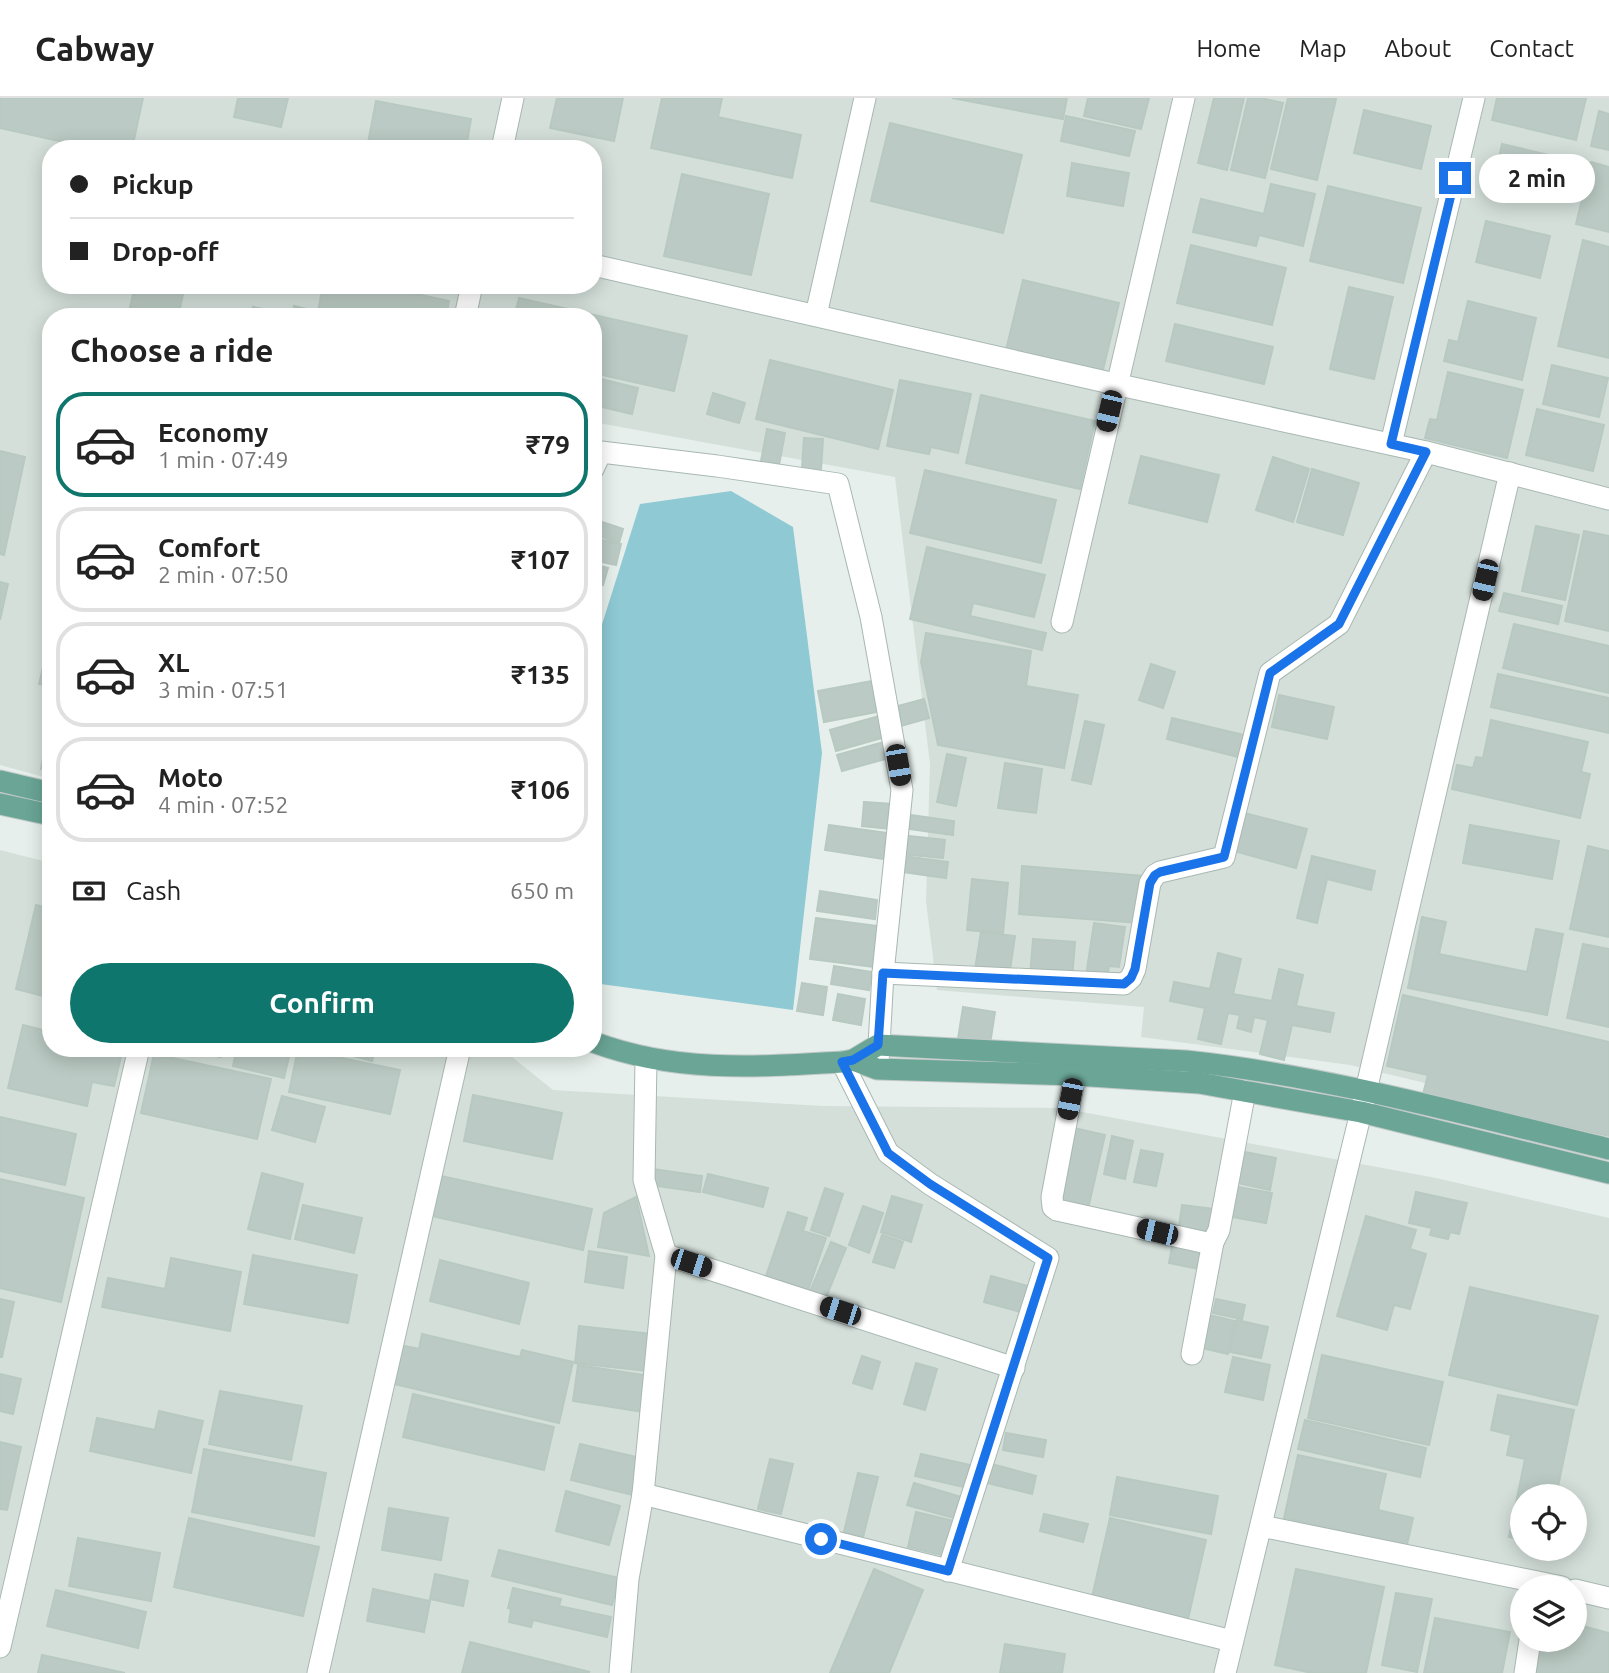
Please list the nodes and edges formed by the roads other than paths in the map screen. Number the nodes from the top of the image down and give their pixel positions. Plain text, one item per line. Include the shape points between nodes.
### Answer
1 (513, 98) edge
2 (865, 98) edge
3 (1184, 98) edge
4 (1474, 98) edge
5 (504, 140) edge
6 (602, 267) edge
7 (816, 316) junction
8 (1115, 384) junction
9 (1391, 444) junction
10 (602, 452) edge
11 (1426, 452) junction
12 (1510, 473) junction
13 (1609, 499) edge
14 (1062, 622) dead end
15 (0, 781) edge
16 (42, 791) edge
17 (0, 804) edge
18 (42, 813) edge
19 (883, 973) junction
20 (602, 1045) edge
21 (878, 1045) junction
22 (137, 1057) edge
23 (458, 1057) edge
24 (646, 1059) junction
25 (848, 1061) junction
26 (877, 1069) junction
27 (1075, 1075) junction
28 (1245, 1091) junction
29 (1363, 1102) junction
30 (1609, 1149) edge
31 (1609, 1173) edge
32 (1213, 1242) junction
33 (666, 1255) junction
34 (1192, 1354) dead end
35 (1014, 1368) junction
36 (643, 1494) junction
37 (1261, 1526) junction
38 (948, 1571) junction
39 (1510, 1579) edge
40 (1587, 1593) edge
41 (1609, 1598) edge
42 (1232, 1641) junction
43 (0, 1647) edge
44 (1528, 1652) edge
45 (318, 1673) edge
46 (620, 1673) edge
47 (1225, 1673) edge
48 (1525, 1673) edge

1 - 5 street
2 - 7 street
3 - 8 street
4 - 9 street
6 - 7 street
7 - 8 street
8 - 9 street
8 - 14 street
9 - 11 street
10 - 19 street via 838,484 872,617 902,790
11 - 12 street
11 - 19 street via 1339,624 1270,673 1224,857 1160,872 1150,883 1131,978 1124,984
12 - 13 street
12 - 29 street
15 - 16 main road
17 - 18 main road
19 - 21 street
20 - 24 main road
21 - 25 main road
21 - 26 street
21 - 29 main road via 1186,1061 1234,1067
22 - 43 street
23 - 45 street
24 - 25 main road via 741,1068
24 - 33 street via 644,1180
25 - 26 main road
25 - 35 street via 888,1153 1048,1258
26 - 27 main road
27 - 28 main road via 1199,1083
27 - 32 street via 1053,1207
28 - 29 main road
28 - 32 street
29 - 30 main road
29 - 31 main road
29 - 37 street
32 - 34 street
33 - 35 street
33 - 36 street
35 - 38 street
36 - 38 street
36 - 46 street via 628,1579
37 - 39 street
37 - 42 street
38 - 42 street
40 - 41 street
42 - 47 street
44 - 48 street

